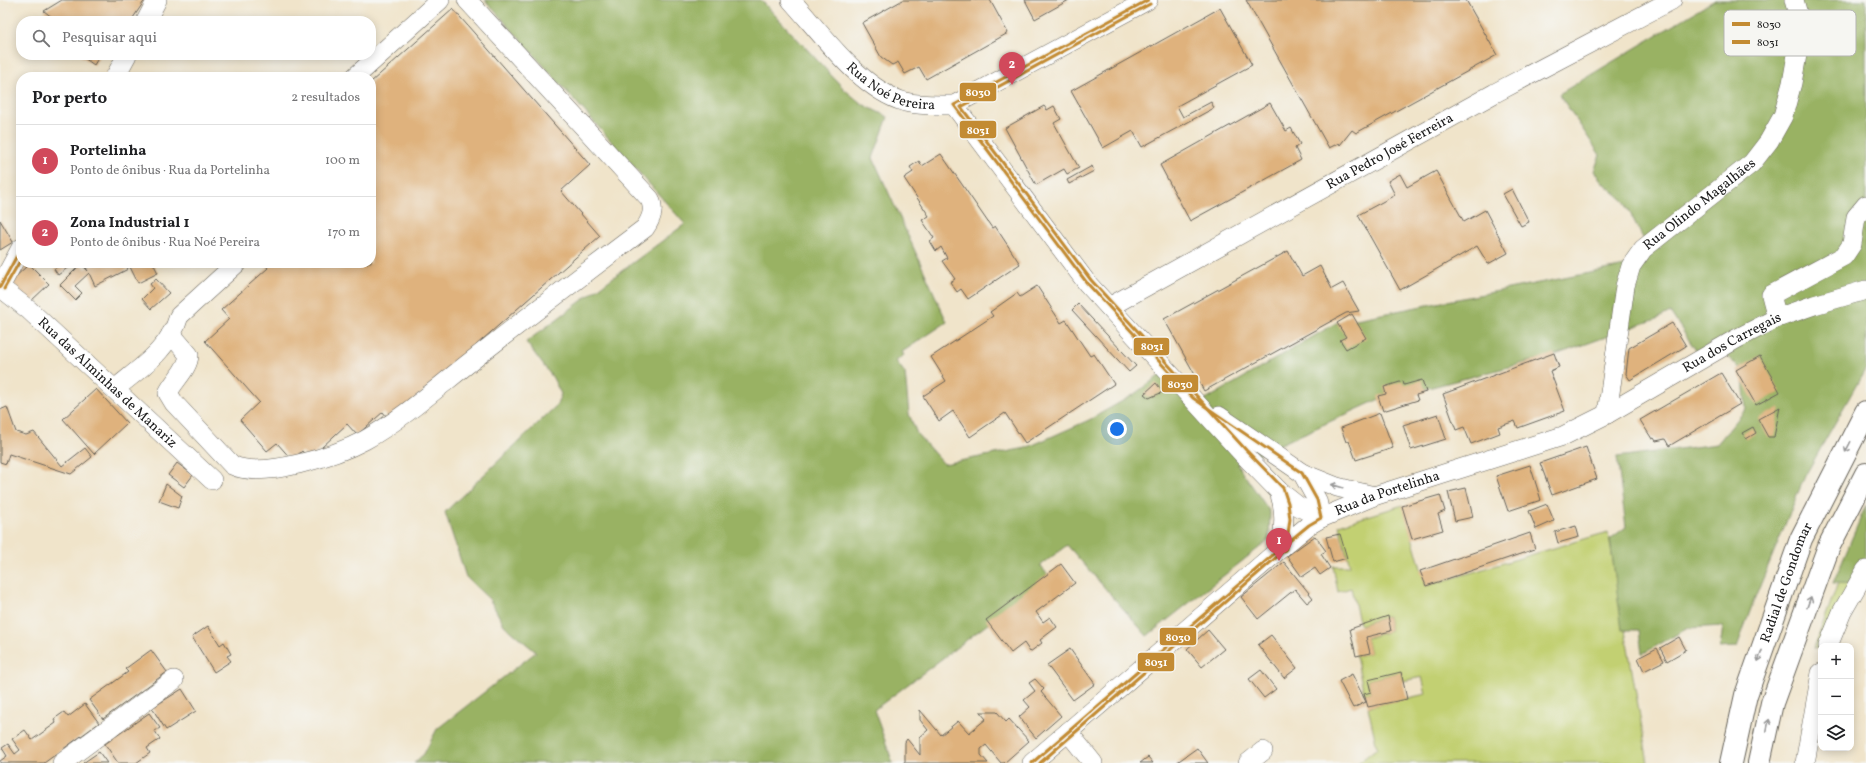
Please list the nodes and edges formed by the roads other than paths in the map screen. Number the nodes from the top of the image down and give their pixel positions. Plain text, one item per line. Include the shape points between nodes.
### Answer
1 (157, 0) edge
2 (440, 0) edge
3 (467, 0) edge
4 (791, 0) edge
5 (1148, 0) edge
6 (1672, 0) edge
7 (1794, 0) edge
8 (1797, 10) edge
9 (149, 16) edge
10 (1797, 56) edge
11 (376, 58) edge
12 (124, 60) edge
13 (374, 60) edge
14 (118, 72) edge
15 (361, 72) edge
16 (954, 105) junction
17 (1866, 205) edge
18 (16, 257) edge
19 (232, 268) edge
20 (0, 287) edge
21 (1865, 291) edge
22 (1109, 307) junction
23 (1777, 318) junction
24 (171, 334) junction
25 (115, 389) junction
26 (1193, 398) junction
27 (1866, 412) edge
28 (1607, 414) junction
29 (1302, 473) junction
30 (1866, 474) edge
31 (212, 480) dead end
32 (1278, 491) junction
33 (1374, 496) junction
34 (1321, 518) junction
35 (1281, 548) junction
36 (1866, 570) edge
37 (1829, 643) edge
38 (1820, 679) edge
39 (174, 680) dead end
40 (1068, 732) junction
41 (1262, 751) dead end
42 (62, 763) edge
43 (1032, 763) edge
44 (1093, 763) edge
45 (1248, 763) edge
46 (1731, 763) edge
47 (1759, 763) edge
48 (1805, 763) edge

1 - 9 street
2 - 11 street
3 - 24 street via 650,199 652,211 645,228 552,297 395,421 364,440 290,467 242,470 232,465 174,403 168,393 186,366 189,355
4 - 16 street, Rua Noé Pereira via 857,74 887,94 905,102 922,105
5 - 16 street
6 - 22 street, Rua Pedro José Ferreira via 1495,93
7 - 8 street, Rua Olindo Magalhães
10 - 28 street, Rua Olindo Magalhães via 1783,116 1770,141 1752,163 1643,250 1631,266 1625,286
12 - 14 street
13 - 15 street
16 - 22 street, Rua Noé Pereira via 1064,254
17 - 23 street via 1856,217 1852,244 1844,256 1771,295
18 - 20 street
19 - 24 street via 179,316
20 - 25 street, Rua das Alminhas de Manariz via 29,310
21 - 23 street, Rua dos Carregais
22 - 26 street, Rua Noé Pereira
23 - 28 street, Rua dos Carregais
24 - 25 street via 162,349
25 - 31 street, Rua das Alminhas de Manariz
26 - 29 street, Rua Noé Pereira
26 - 32 street, Rua Noé Pereira
27 -> 46 highway, Radial de Gondomar via 1802,539 1746,695
28 - 33 street, Rua da Portelinha via 1563,436
33 -> 29 street, Rua Noé Pereira via 1337,487
29 - 34 street, Rua Noé Pereira via 1317,500
47 -> 30 highway, Radial de Gondomar via 1772,703 1829,546
32 - 34 street, Rua Noé Pereira via 1298,506
32 - 35 street, Rua Noé Pereira via 1285,519
33 - 34 street, Rua da Portelinha
34 - 35 street, Rua da Portelinha
35 - 40 street, Rua da Portelinha
36 - 37 street via 1842,612
38 - 48 street
39 - 42 street
40 - 43 street, Rua da Portelinha
40 - 44 street
41 - 45 street

